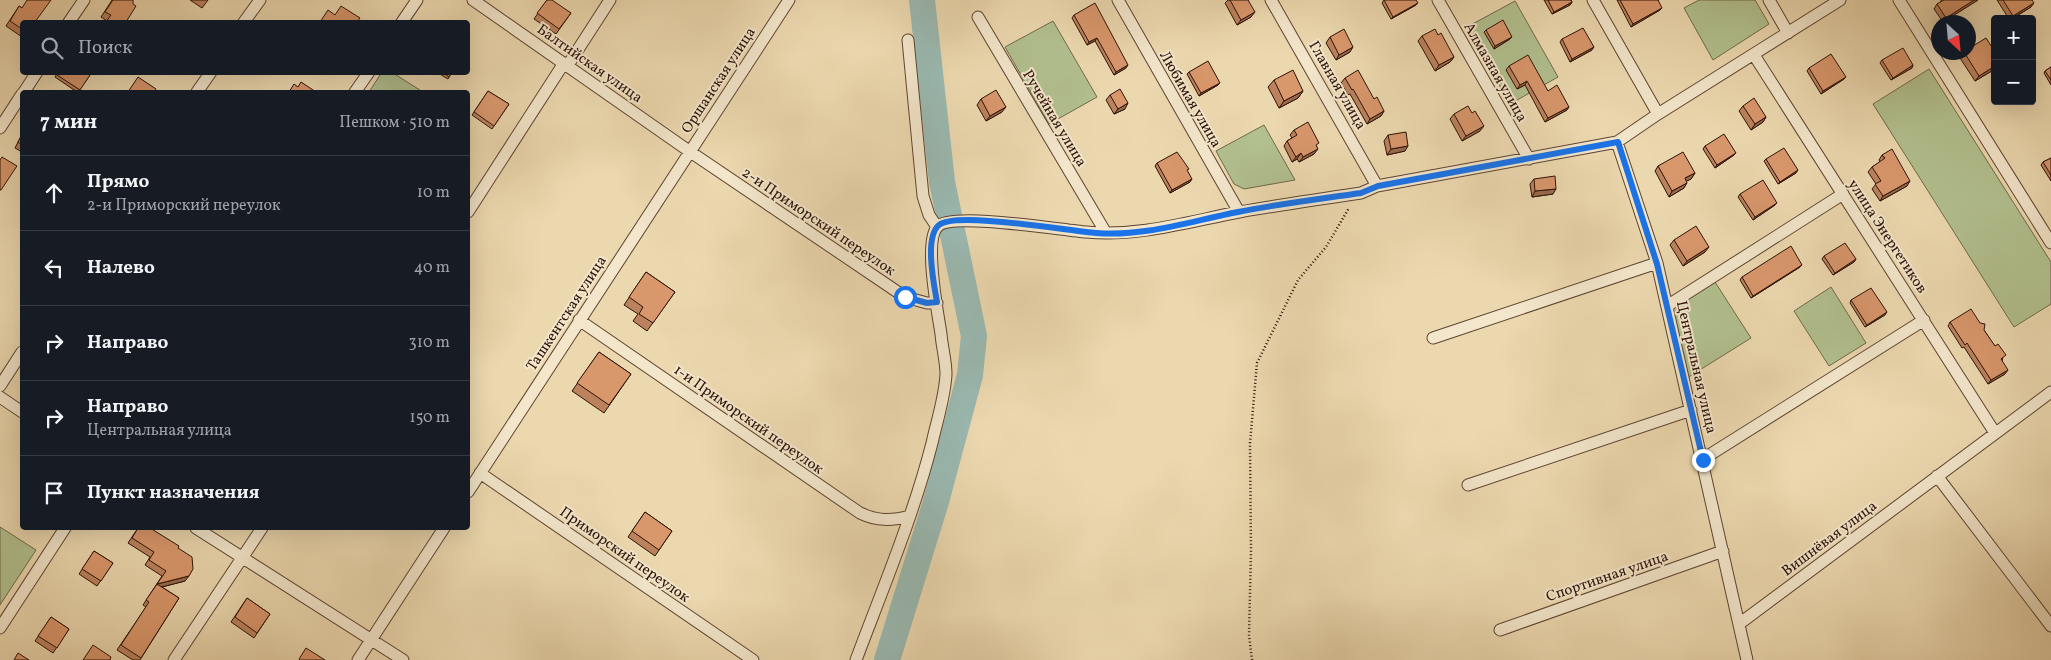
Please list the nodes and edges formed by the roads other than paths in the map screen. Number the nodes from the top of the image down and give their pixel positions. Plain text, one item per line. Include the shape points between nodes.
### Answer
1 (84, 0) edge
2 (260, 0) edge
3 (417, 0) edge
4 (473, 0) edge
5 (610, 0) edge
6 (789, 0) edge
7 (1118, 0) edge
8 (1272, 0) edge
9 (1438, 0) edge
10 (1593, 0) edge
11 (1769, 0) edge
12 (1840, 0) edge
13 (1899, 0) edge
14 (978, 17) dead end
15 (70, 20) edge
16 (245, 20) edge
17 (403, 20) edge
18 (1788, 33) junction
19 (908, 40) dead end
20 (1754, 55) junction
21 (566, 64) junction
22 (35, 75) edge
23 (209, 75) edge
24 (367, 75) edge
25 (25, 90) edge
26 (198, 90) edge
27 (356, 90) edge
28 (20, 98) edge
29 (1658, 114) junction
30 (0, 128) edge
31 (1618, 142) junction
32 (689, 151) junction
33 (1529, 159) junction
34 (1378, 186) junction
35 (1843, 194) junction
36 (470, 209) edge
37 (1239, 212) junction
38 (937, 227) junction
39 (1106, 233) junction
40 (2051, 242) edge
41 (1657, 264) junction
42 (937, 302) junction
43 (1667, 306) junction
44 (579, 320) junction
45 (1924, 320) junction
46 (1433, 338) dead end
47 (20, 355) edge
48 (0, 386) edge
49 (0, 397) edge
50 (2049, 398) edge
51 (1691, 410) junction
52 (20, 411) edge
53 (1995, 434) junction
54 (1703, 460) junction
55 (480, 472) junction
56 (1937, 476) junction
57 (1468, 484) dead end
58 (470, 489) edge
59 (910, 516) junction
60 (63, 530) edge
61 (199, 530) edge
62 (261, 530) edge
63 (443, 530) edge
64 (1723, 551) junction
65 (242, 558) junction
66 (1739, 624) junction
67 (2051, 626) edge
68 (0, 628) edge
69 (1500, 630) dead end
70 (372, 638) junction
71 (174, 660) edge
72 (358, 660) edge
73 (404, 660) edge
74 (753, 660) edge
75 (856, 660) edge
76 (1748, 660) edge

1 - 15 street
2 - 16 street
3 - 17 street
4 - 21 street, Балтийская улица
5 - 21 street
6 - 32 street, Оршанская улица
7 - 37 street, Любимая улица
8 - 34 street, Главная улица
9 - 33 street, Алмазная улица
10 - 29 street
11 - 18 street
12 - 18 street
13 - 40 street
14 - 39 street, Ручейная улица
18 - 20 street
19 - 38 street via 923,196
20 - 29 street
20 - 35 street, улица Энергетиков
21 - 32 street, Балтийская улица
21 - 36 street
22 - 25 street
23 - 26 street
24 - 27 street
28 - 30 street
29 - 31 street
31 - 33 street
31 - 41 street, Центральная улица
32 - 42 street, 2-и Приморский переулок via 905,297 927,303
32 - 44 street, Ташкентская улица
33 - 34 street
34 - 37 street via 1361,193
35 - 43 street
35 - 45 street, улица Энергетиков
37 - 39 street via 1152,231
38 - 39 street via 953,221 974,220
38 - 42 street via 931,246
41 - 43 street, Центральная улица
41 - 46 street
42 - 59 street via 946,371 944,396
43 - 51 street, Центральная улица
44 - 55 street, Ташкентская улица
44 - 59 street, 1-и Приморский переулок via 860,513 884,520
45 - 53 street, улица Энергетиков
45 - 54 street
47 - 48 street
49 - 52 street
50 - 53 street, Вишнёвая улица
51 - 54 street, Центральная улица
51 - 57 street
53 - 56 street, Вишнёвая улица
54 - 64 street, Центральная улица
55 - 58 street, Ташкентская улица
55 - 74 street, Приморский переулок
56 - 66 street, Вишнёвая улица
56 - 67 street
59 - 75 street
60 - 68 street
61 - 65 street
62 - 65 street
63 - 70 street
64 - 66 street, Центральная улица
64 - 69 street, Спортивная улица
65 - 70 street
65 - 71 street
66 - 76 street, Центральная улица
70 - 72 street
70 - 73 street

